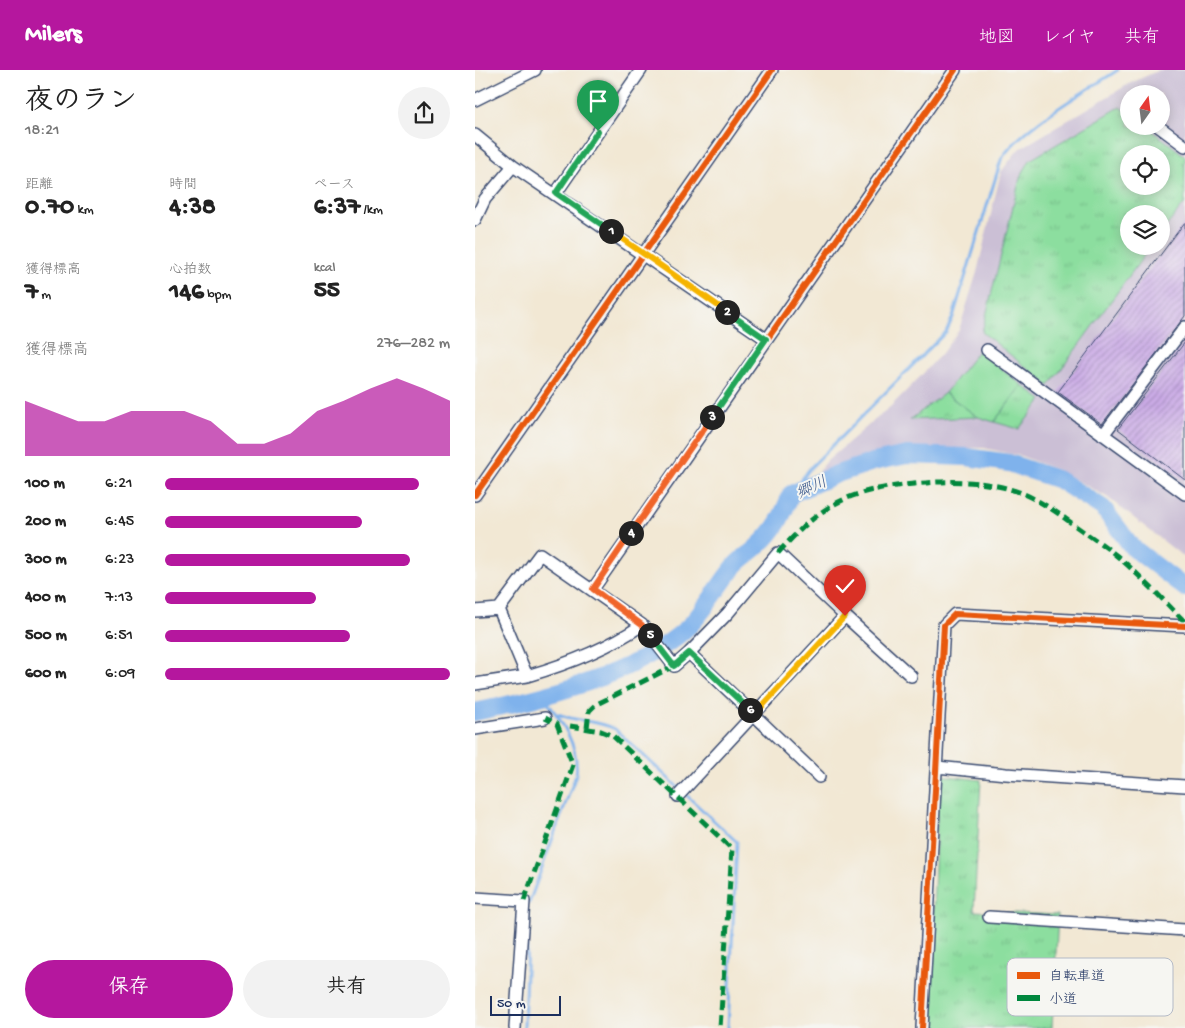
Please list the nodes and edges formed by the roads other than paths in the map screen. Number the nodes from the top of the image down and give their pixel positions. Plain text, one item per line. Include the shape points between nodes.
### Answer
1 (535, 70) edge
2 (641, 70) edge
3 (772, 70) edge
4 (955, 70) edge
5 (475, 100) edge
6 (475, 135) edge
7 (1170, 135) edge
8 (1185, 146) edge
9 (513, 166) junction
10 (556, 193) junction
11 (475, 220) edge
12 (645, 254) junction
13 (1185, 327) edge
14 (766, 339) junction
15 (987, 350) dead end
16 (1103, 434) junction
17 (1185, 494) edge
18 (475, 496) edge
19 (593, 589) junction
20 (499, 609) junction
21 (475, 611) edge
22 (845, 616) junction
23 (642, 625) junction
24 (1185, 626) edge
25 (689, 653) junction
26 (527, 676) junction
27 (911, 676) dead end
28 (475, 684) edge
29 (755, 714) junction
30 (545, 718) dead end
31 (475, 729) edge
32 (937, 767) junction
33 (819, 777) dead end
34 (1185, 786) edge
35 (678, 796) dead end
36 (475, 898) edge
37 (989, 917) dead end
38 (1185, 930) edge
39 (515, 1028) edge
40 (922, 1028) edge

1 - 5 street
2 - 10 street
3 - 12 street
4 - 14 street
6 - 9 street
7 - 8 street
9 - 10 street
9 - 11 street via 485,199
10 - 12 street
12 - 14 street
12 - 18 street
13 - 16 street
14 - 19 street
15 - 16 street
16 - 17 street
19 - 20 street via 539,554
19 - 23 street
20 - 21 street
20 - 26 street
22 - 25 street via 778,554
22 - 27 street
22 - 29 street
23 - 25 street via 674,666
23 - 26 street via 624,638 589,654
24 - 32 street via 955,614 944,624
25 - 29 street
26 - 28 street
29 - 33 street
29 - 35 street
30 - 31 street
32 - 34 street
32 - 40 street
36 - 39 street via 524,901
37 - 38 street

